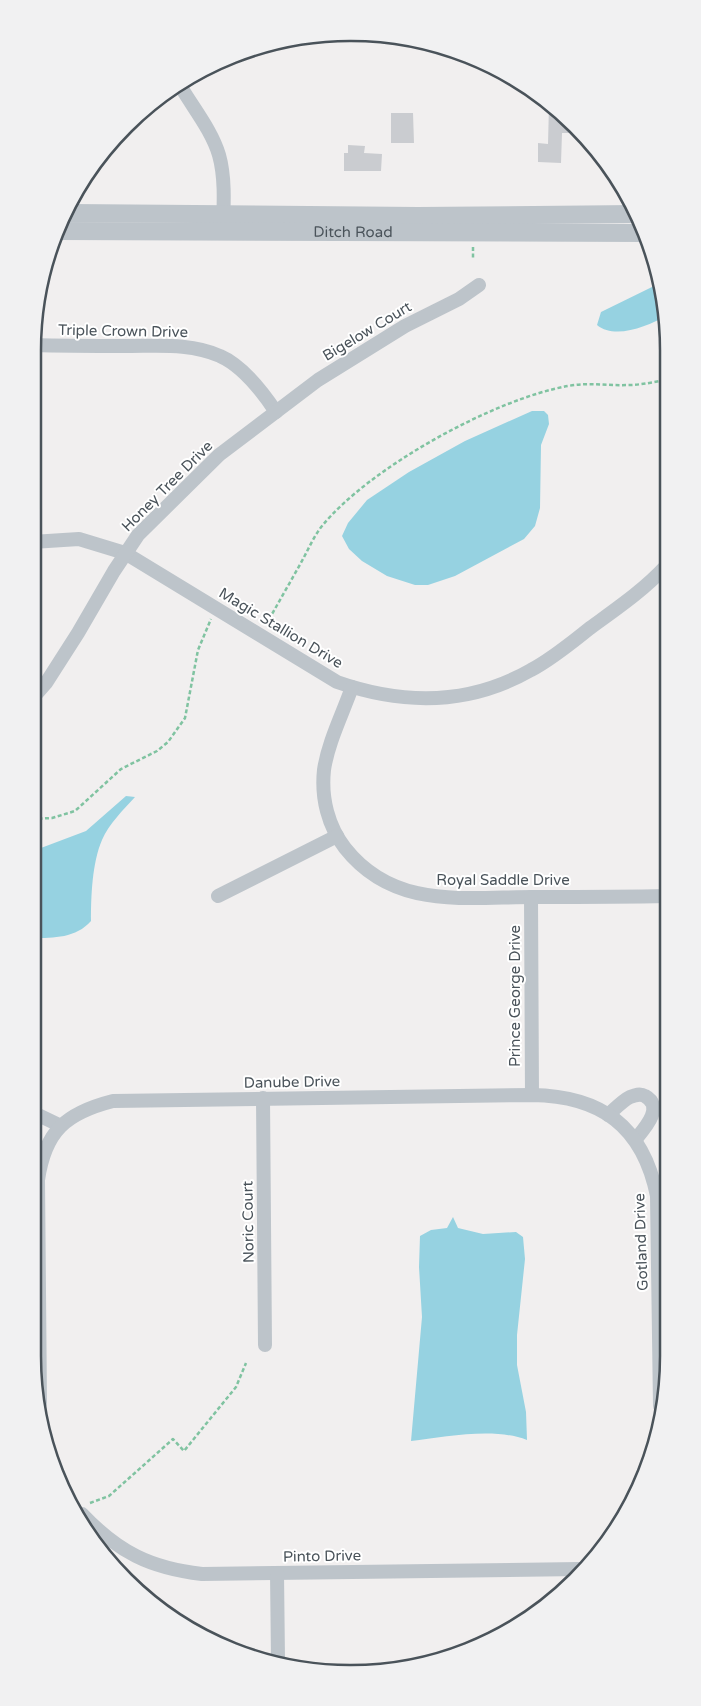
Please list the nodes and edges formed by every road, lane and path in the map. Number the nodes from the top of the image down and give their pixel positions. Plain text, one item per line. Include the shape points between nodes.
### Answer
1 (183, 91) edge
2 (74, 213) edge
3 (224, 213) junction
4 (628, 214) edge
5 (65, 231) edge
6 (223, 232) junction
7 (636, 233) edge
8 (473, 245) dead end
9 (473, 258) dead end
10 (479, 285) dead end
11 (41, 346) edge
12 (660, 381) edge
13 (276, 412) junction
14 (41, 541) edge
15 (125, 553) junction
16 (660, 572) edge
17 (217, 608) junction
18 (261, 635) junction
19 (352, 687) junction
20 (41, 689) edge
21 (41, 819) edge
22 (337, 836) junction
23 (218, 896) dead end
24 (660, 896) edge
25 (531, 897) junction
26 (532, 1095) junction
27 (263, 1098) junction
28 (608, 1115) junction
29 (41, 1117) edge
30 (59, 1126) junction
31 (635, 1140) junction
32 (41, 1159) edge
33 (265, 1345) dead end
34 (246, 1363) dead end
35 (660, 1364) edge
36 (86, 1509) edge
37 (574, 1569) edge
38 (277, 1573) junction
39 (278, 1656) edge

1 - 3 street via 218,154
2 - 3 street, Ditch Road
3 - 4 street, Ditch Road
3 - 6 street
5 - 6 street, Ditch Road
6 - 7 street, Ditch Road
8 - 9 path
10 - 13 street, Bigelow Court via 356,355
11 - 13 street, Triple Crown Drive via 200,349 237,367
12 - 18 path via 627,385 568,385 541,393 485,413 408,456 366,484 326,521
13 - 15 street, Honey Tree Drive via 219,455 138,535
14 - 15 street, Magic Stallion Drive via 79,539
15 - 17 street, Magic Stallion Drive
15 - 20 street, Honey Tree Drive
16 - 19 street, Magic Stallion Drive via 635,595 551,658 508,682 466,696 439,699 394,697
17 - 18 street, Magic Stallion Drive
17 - 21 path via 198,650 185,718 168,742 121,769 75,811
18 - 19 street, Magic Stallion Drive via 337,682
19 - 22 street, Royal Saddle Drive via 324,769 327,814
22 - 23 street
22 - 25 street, Royal Saddle Drive via 366,871 400,890 439,897
24 - 25 street, Royal Saddle Drive
25 - 26 street, Prince George Drive
26 - 27 street, Danube Drive
26 - 28 street, Gotland Drive via 555,1095 586,1102
27 - 30 street, Danube Drive via 113,1101 95,1106
27 - 33 street, Noric Court
28 - 31 street, Gotland Drive
28 - 31 street via 636,1095 650,1099 653,1114
29 - 30 street
30 - 32 street
31 - 35 street, Gotland Drive via 648,1163 658,1196
34 - 36 path via 236,1386 184,1451 173,1439 108,1496
36 - 38 street, Pinto Drive via 123,1549 140,1560 202,1574
37 - 38 street, Pinto Drive
38 - 39 street

